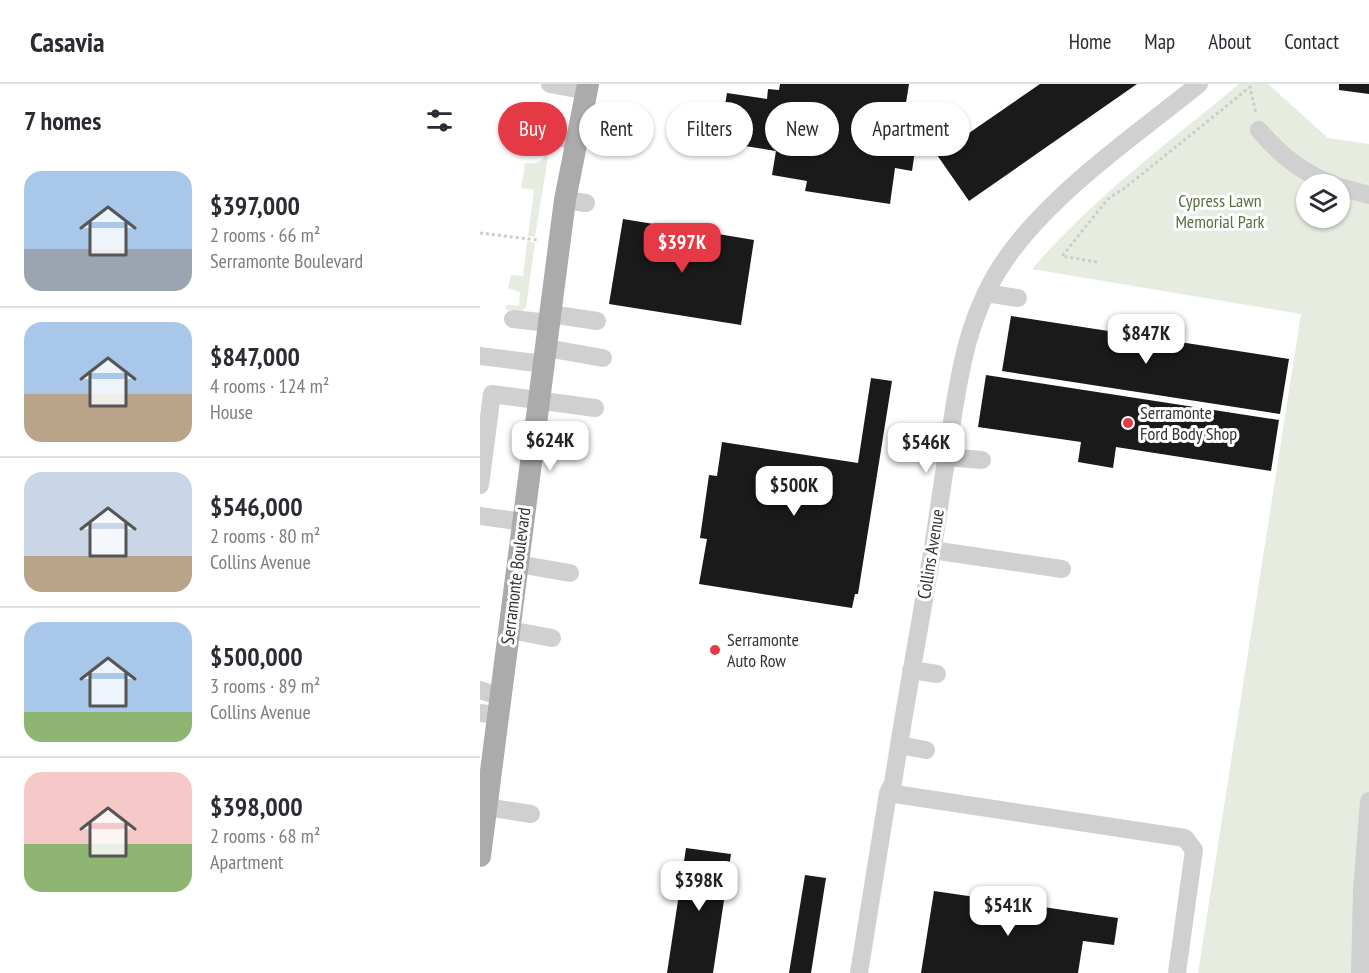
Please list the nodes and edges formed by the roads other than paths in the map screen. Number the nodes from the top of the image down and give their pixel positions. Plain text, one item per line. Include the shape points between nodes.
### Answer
1 (550, 84) edge
2 (1199, 84) edge
3 (587, 88) edge
4 (1259, 130) road end
5 (567, 139) edge
6 (576, 141) junction
7 (1311, 174) edge
8 (1350, 190) edge
9 (1369, 195) edge
10 (986, 293) junction
11 (1018, 298) dead end
12 (513, 319) dead end
13 (550, 319) junction
14 (597, 321) dead end
15 (480, 356) edge
16 (545, 356) junction
17 (603, 358) dead end
18 (539, 400) junction
19 (595, 408) dead end
20 (946, 457) junction
21 (982, 460) dead end
22 (480, 485) edge
23 (480, 516) edge
24 (523, 522) junction
25 (932, 550) junction
26 (518, 564) junction
27 (1062, 569) dead end
28 (570, 573) dead end
29 (510, 630) junction
30 (552, 638) dead end
31 (911, 670) junction
32 (937, 674) dead end
33 (490, 704) edge
34 (898, 745) junction
35 (926, 750) dead end
36 (888, 793) junction
37 (1369, 801) edge
38 (486, 807) junction
39 (531, 814) dead end
40 (480, 856) edge
41 (1365, 894) edge
42 (859, 973) edge
43 (1177, 973) edge
44 (1360, 973) edge

1 - 3 street
2 - 10 street, Collins Avenue via 1038,218 1012,250
3 - 6 main road, Serramonte Boulevard
4 - 7 street via 1285,157
5 - 6 street
6 - 13 main road, Serramonte Boulevard via 576,202
8 - 9 street
10 - 11 street
10 - 20 street, Collins Avenue via 966,346
12 - 13 street
13 - 14 street
13 - 16 main road, Serramonte Boulevard
15 - 16 street
16 - 17 street
16 - 18 main road, Serramonte Boulevard
18 - 19 street
18 - 22 street via 492,394
18 - 24 main road, Serramonte Boulevard
20 - 21 street
20 - 25 street, Collins Avenue
23 - 24 street
24 - 26 main road, Serramonte Boulevard
25 - 27 street
25 - 31 street, Collins Avenue
26 - 28 street
26 - 29 main road, Serramonte Boulevard
29 - 30 street
29 - 33 main road, Serramonte Boulevard
31 - 32 street
31 - 34 street, Collins Avenue
33 - 38 main road, Serramonte Boulevard
34 - 35 street
34 - 36 street, Collins Avenue
36 - 42 street, Collins Avenue
36 - 43 street via 1185,838 1194,850
37 - 41 street
38 - 39 street
38 - 40 main road, Serramonte Boulevard
41 - 44 street

